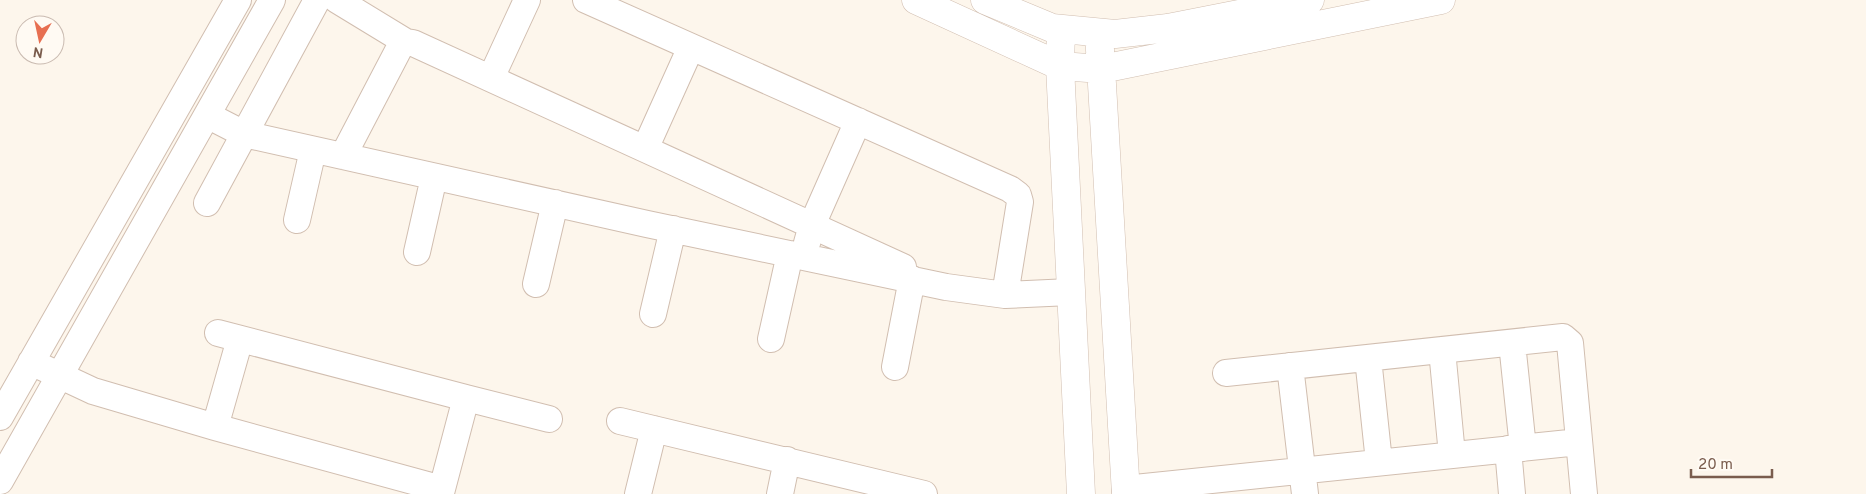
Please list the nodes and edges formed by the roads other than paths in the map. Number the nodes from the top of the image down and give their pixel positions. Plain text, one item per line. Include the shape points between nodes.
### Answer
1 (238, 0) edge
2 (272, 0) edge
3 (317, 0) edge
4 (337, 0) edge
5 (527, 0) edge
6 (586, 0) edge
7 (916, 0) edge
8 (985, 0) edge
9 (1310, 0) edge
10 (1441, 0) edge
11 (1060, 30) junction
12 (1099, 33) junction
13 (406, 42) junction
14 (691, 47) junction
15 (1060, 66) junction
16 (1102, 69) junction
17 (491, 78) junction
18 (176, 108) junction
19 (205, 119) junction
20 (858, 121) junction
21 (244, 134) junction
22 (645, 149) junction
23 (313, 150) junction
24 (343, 156) junction
25 (434, 177) junction
26 (206, 203) dead end
27 (555, 203) junction
28 (296, 220) dead end
29 (812, 225) junction
30 (673, 229) junction
31 (417, 252) dead end
32 (796, 255) junction
33 (912, 280) junction
34 (536, 284) dead end
35 (946, 287) junction
36 (1070, 292) junction
37 (1005, 295) junction
38 (654, 314) dead end
39 (771, 340) dead end
40 (1512, 343) junction
41 (1442, 350) junction
42 (1368, 358) junction
43 (31, 362) junction
44 (1290, 366) junction
45 (895, 367) dead end
46 (1226, 373) dead end
47 (59, 376) junction
48 (466, 398) junction
49 (0, 417) edge
50 (549, 419) dead end
51 (620, 421) dead end
52 (215, 427) junction
53 (654, 429) junction
54 (1579, 442) junction
55 (1515, 448) junction
56 (1452, 455) junction
57 (788, 460) junction
58 (1379, 462) junction
59 (0, 481) edge
60 (1303, 482) edge
61 (452, 491) edge
62 (1125, 491) edge
63 (638, 494) edge
64 (780, 494) edge
65 (924, 494) edge
66 (1081, 494) edge
67 (1512, 494) edge
68 (1584, 494) edge

1 - 18 street
2 - 19 street
3 - 21 street
4 - 13 street
5 - 17 street
6 - 14 street
7 - 15 street
8 - 11 street
9 - 12 street via 1168,28
10 - 16 street
11 - 12 street
11 - 15 street
12 - 16 street
13 - 17 street
13 - 24 street via 401,45
14 - 20 street
14 - 22 street
15 - 16 street
15 - 36 street
16 - 62 street
17 - 22 street
18 - 19 street
18 - 43 street
19 - 21 street
19 - 47 street
20 - 29 street
20 - 37 street via 1018,195 1020,202
21 - 23 street
21 - 26 street
22 - 29 street
23 - 24 street
23 - 28 street
24 - 25 street
25 - 27 street
25 - 31 street
27 - 30 street
27 - 34 street
29 - 32 street
29 - 35 street
30 - 32 street
30 - 38 street
32 - 33 street
32 - 39 street
33 - 35 street
33 - 45 street
35 - 37 street
36 - 37 street
36 - 66 street
40 - 41 street
40 - 54 street via 1563,338 1570,343
40 - 55 street
41 - 42 street
41 - 56 street
42 - 44 street
42 - 58 street
43 - 47 street
43 - 49 street
44 - 46 street
44 - 60 street
47 - 52 street via 93,391
47 - 59 street
48 - 50 street
48 - 52 street via 229,336
48 - 61 street
51 - 53 street
52 - 61 street
53 - 57 street
53 - 63 street
54 - 55 street
54 - 68 street
55 - 56 street
55 - 67 street
56 - 58 street
57 - 64 street
57 - 65 street
58 - 60 street
60 - 62 street

